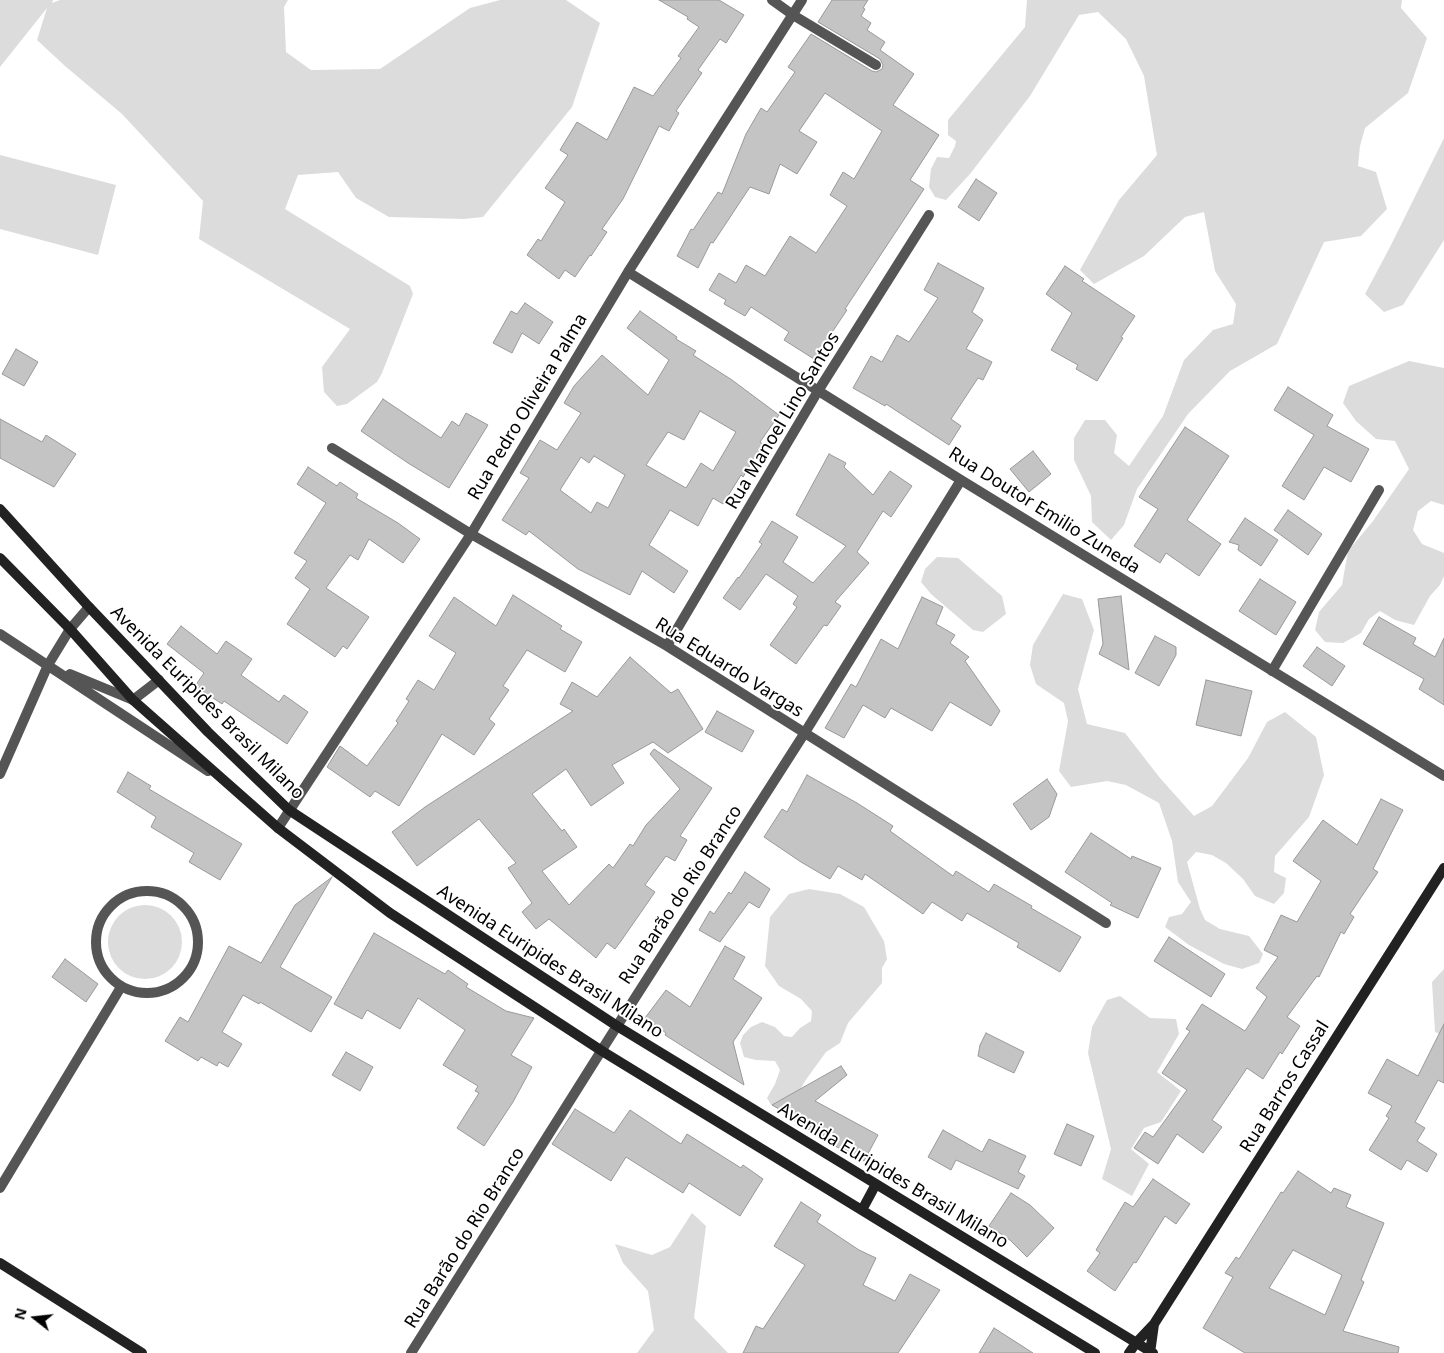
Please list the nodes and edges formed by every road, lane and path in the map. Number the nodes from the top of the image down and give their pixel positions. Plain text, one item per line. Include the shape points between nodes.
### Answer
1 (772, 0) edge
2 (802, 0) edge
3 (793, 15) junction
4 (876, 65) dead end
5 (929, 215) dead end
6 (628, 272) junction
7 (818, 392) junction
8 (332, 448) dead end
9 (961, 480) junction
10 (1379, 490) dead end
11 (0, 509) edge
12 (471, 534) junction
13 (0, 558) edge
14 (89, 607) junction
15 (70, 629) junction
16 (0, 634) edge
17 (666, 646) junction
18 (48, 665) junction
19 (1272, 671) junction
20 (159, 680) junction
21 (133, 700) junction
22 (804, 734) junction
23 (0, 774) edge
24 (1444, 776) edge
25 (233, 787) junction
26 (289, 810) junction
27 (278, 828) junction
28 (1444, 868) edge
29 (1106, 922) dead end
30 (120, 987) junction
31 (617, 1026) junction
32 (602, 1051) junction
33 (876, 1184) junction
34 (0, 1188) edge
35 (862, 1210) junction
36 (0, 1263) edge
37 (1154, 1324) junction
38 (1136, 1343) junction
39 (142, 1353) edge
40 (411, 1353) edge
41 (1095, 1353) edge
42 (1129, 1353) edge
43 (1151, 1353) edge

1 - 3 street
2 - 3 street, Rua Pedro Oliveira Palma
3 - 4 street
3 - 6 street, Rua Pedro Oliveira Palma
5 - 7 street, Rua Manoel Lino Santos
6 - 7 street, Rua Doutor Emilio Zuneda
6 - 12 street, Rua Pedro Oliveira Palma
7 - 9 street, Rua Doutor Emilio Zuneda
7 - 17 street, Rua Manoel Lino Santos
8 - 12 street, Rua Eduardo Vargas
9 - 19 street, Rua Doutor Emilio Zuneda
9 - 22 street, Rua Barão do Rio Branco
10 - 19 street
11 - 14 main road, Avenida Euripides Brasil Milano
12 - 17 street, Rua Eduardo Vargas
12 - 26 street, Rua Pedro Oliveira Palma
13 - 15 main road
14 - 15 street
14 - 20 main road, Avenida Euripides Brasil Milano
15 - 18 street
15 - 21 main road
16 - 18 street
17 - 22 street, Rua Eduardo Vargas
18 - 21 street
18 - 23 street
18 - 25 street
19 - 24 street, Rua Doutor Emilio Zuneda
20 - 21 street
20 - 26 main road, Avenida Euripides Brasil Milano
21 - 25 main road
22 - 29 street, Rua Eduardo Vargas
22 - 31 street, Rua Barão do Rio Branco
25 - 27 main road
26 - 27 street, Rua Pedro Oliveira Palma
26 - 31 main road, Avenida Euripides Brasil Milano
27 - 32 main road via 390,913
28 - 37 main road, Rua Barros Cassal
30 - 30 street via 152,994 169,989 193,966 198,950 198,933 182,904 168,895 134,892 118,899 98,926 95,944 98,961 107,976
30 - 34 street
31 - 32 street, Rua Barão do Rio Branco
31 - 33 main road, Avenida Euripides Brasil Milano
32 - 35 main road
32 - 40 street, Rua Barão do Rio Branco
33 - 35 main road
33 - 38 main road, Avenida Euripides Brasil Milano
35 - 41 main road
36 - 39 main road
37 - 38 main road, Rua Barros Cassal
37 - 43 main road, Rua Barros Cassal
38 - 42 main road, Rua Barros Cassal
38 - 43 main road, Avenida Euripides Brasil Milano

